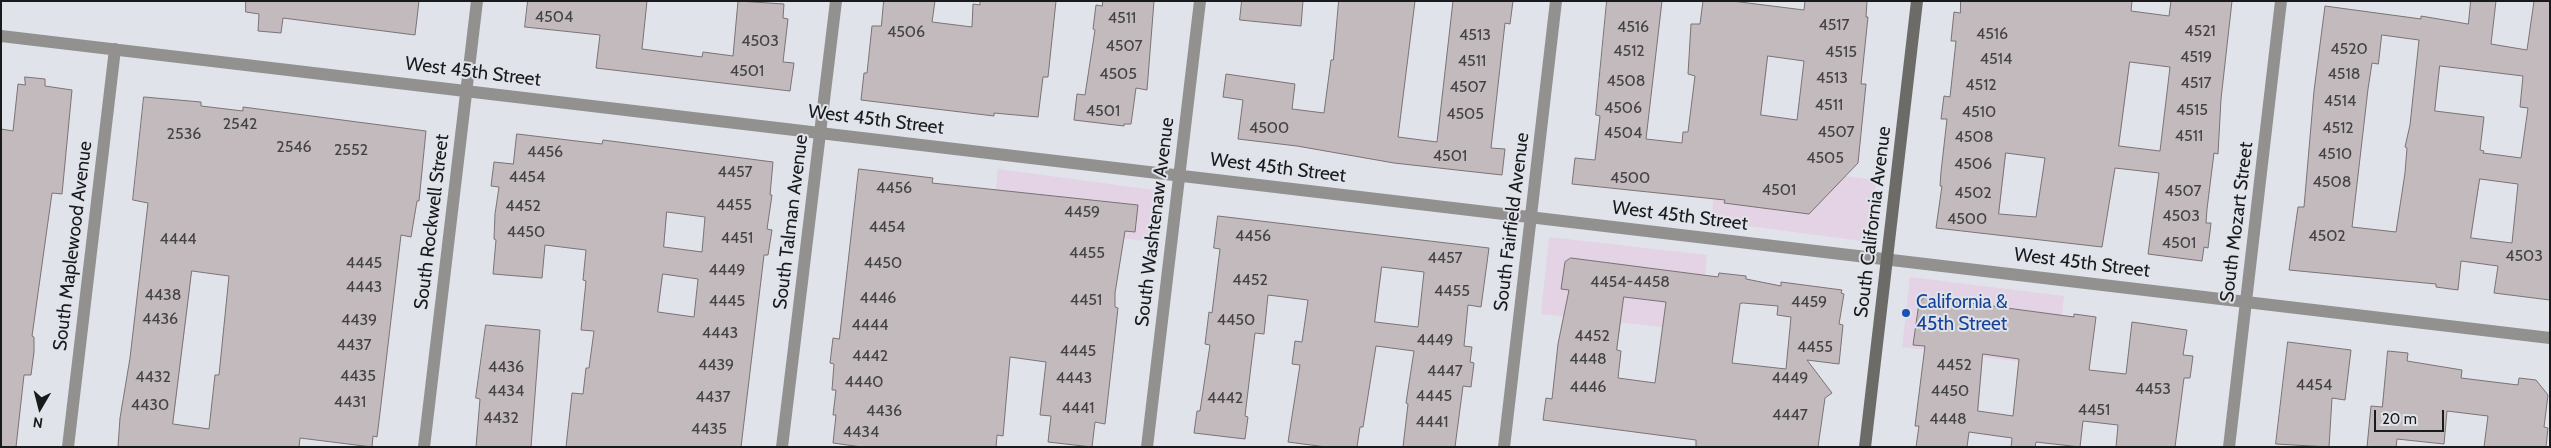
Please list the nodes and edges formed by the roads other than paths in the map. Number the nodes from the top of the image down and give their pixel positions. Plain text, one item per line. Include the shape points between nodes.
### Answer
1 (478, 1) edge
2 (836, 1) edge
3 (1200, 1) edge
4 (1556, 1) edge
5 (1917, 1) edge
6 (2281, 1) edge
7 (1, 36) edge
8 (115, 49) junction
9 (467, 90) junction
10 (820, 133) junction
11 (1180, 175) junction
12 (1531, 217) junction
13 (1887, 259) junction
14 (2246, 302) junction
15 (2550, 338) edge
16 (68, 447) edge
17 (424, 447) edge
18 (782, 447) edge
19 (1147, 447) edge
20 (1504, 447) edge
21 (1865, 447) edge
22 (2230, 447) edge

1 - 9 street, South Rockwell Street
2 - 10 street, South Talman Avenue
3 - 11 street, South Washtenaw Avenue
4 - 12 street, South Fairfield Avenue
5 - 13 main road, South California Avenue
6 - 14 street, South Mozart Street
7 - 8 street, West 45th Street
8 - 9 street, West 45th Street
8 - 16 street, South Maplewood Avenue
9 - 10 street, West 45th Street
9 - 17 street, South Rockwell Street
10 - 11 street, West 45th Street
10 - 18 street, South Talman Avenue
11 - 12 street, West 45th Street
11 - 19 street, South Washtenaw Avenue
12 - 13 street, West 45th Street
12 - 20 street, South Fairfield Avenue
13 - 14 street, West 45th Street
13 - 21 main road, South California Avenue
14 - 15 street, West 45th Street
14 - 22 street, South Mozart Street

